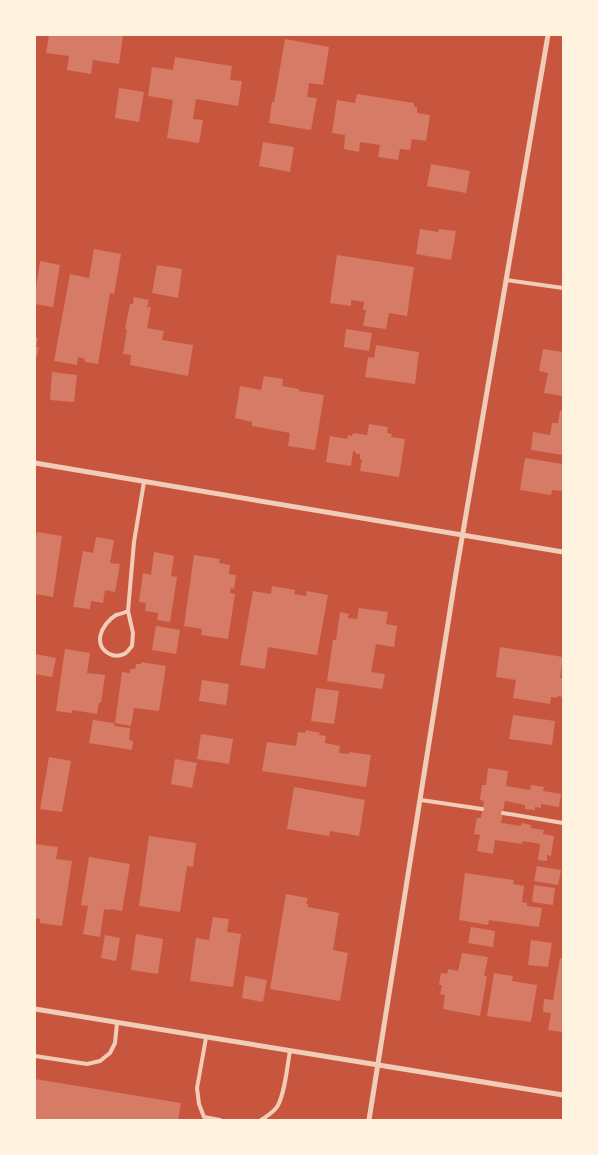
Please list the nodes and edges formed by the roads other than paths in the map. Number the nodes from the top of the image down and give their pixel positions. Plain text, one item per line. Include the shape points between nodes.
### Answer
1 (548, 35) edge
2 (506, 280) junction
3 (563, 288) edge
4 (35, 463) edge
5 (144, 482) junction
6 (463, 535) junction
7 (563, 552) edge
8 (128, 611) junction
9 (421, 800) junction
10 (482, 809) dead end
11 (503, 813) dead end
12 (563, 823) edge
13 (35, 1009) edge
14 (116, 1023) junction
15 (206, 1038) junction
16 (290, 1051) junction
17 (35, 1056) edge
18 (378, 1065) junction
19 (563, 1095) edge
20 (220, 1120) edge
21 (261, 1120) edge
22 (369, 1120) edge

1 - 2 street
2 - 3 lane
2 - 6 street
4 - 5 street
5 - 6 street
5 - 8 lane via 134,542
6 - 7 street
6 - 9 street
8 - 8 lane via 132,646 123,655 105,652 100,643 101,631 116,616
9 - 10 lane
9 - 18 street
11 - 12 lane
13 - 14 street
14 - 15 street
14 - 17 lane via 115,1043 110,1053 100,1061 87,1064
15 - 16 street
15 - 20 lane via 197,1088 199,1104 204,1117
16 - 18 street
16 - 21 lane via 284,1089 276,1107
18 - 19 street
18 - 22 street

